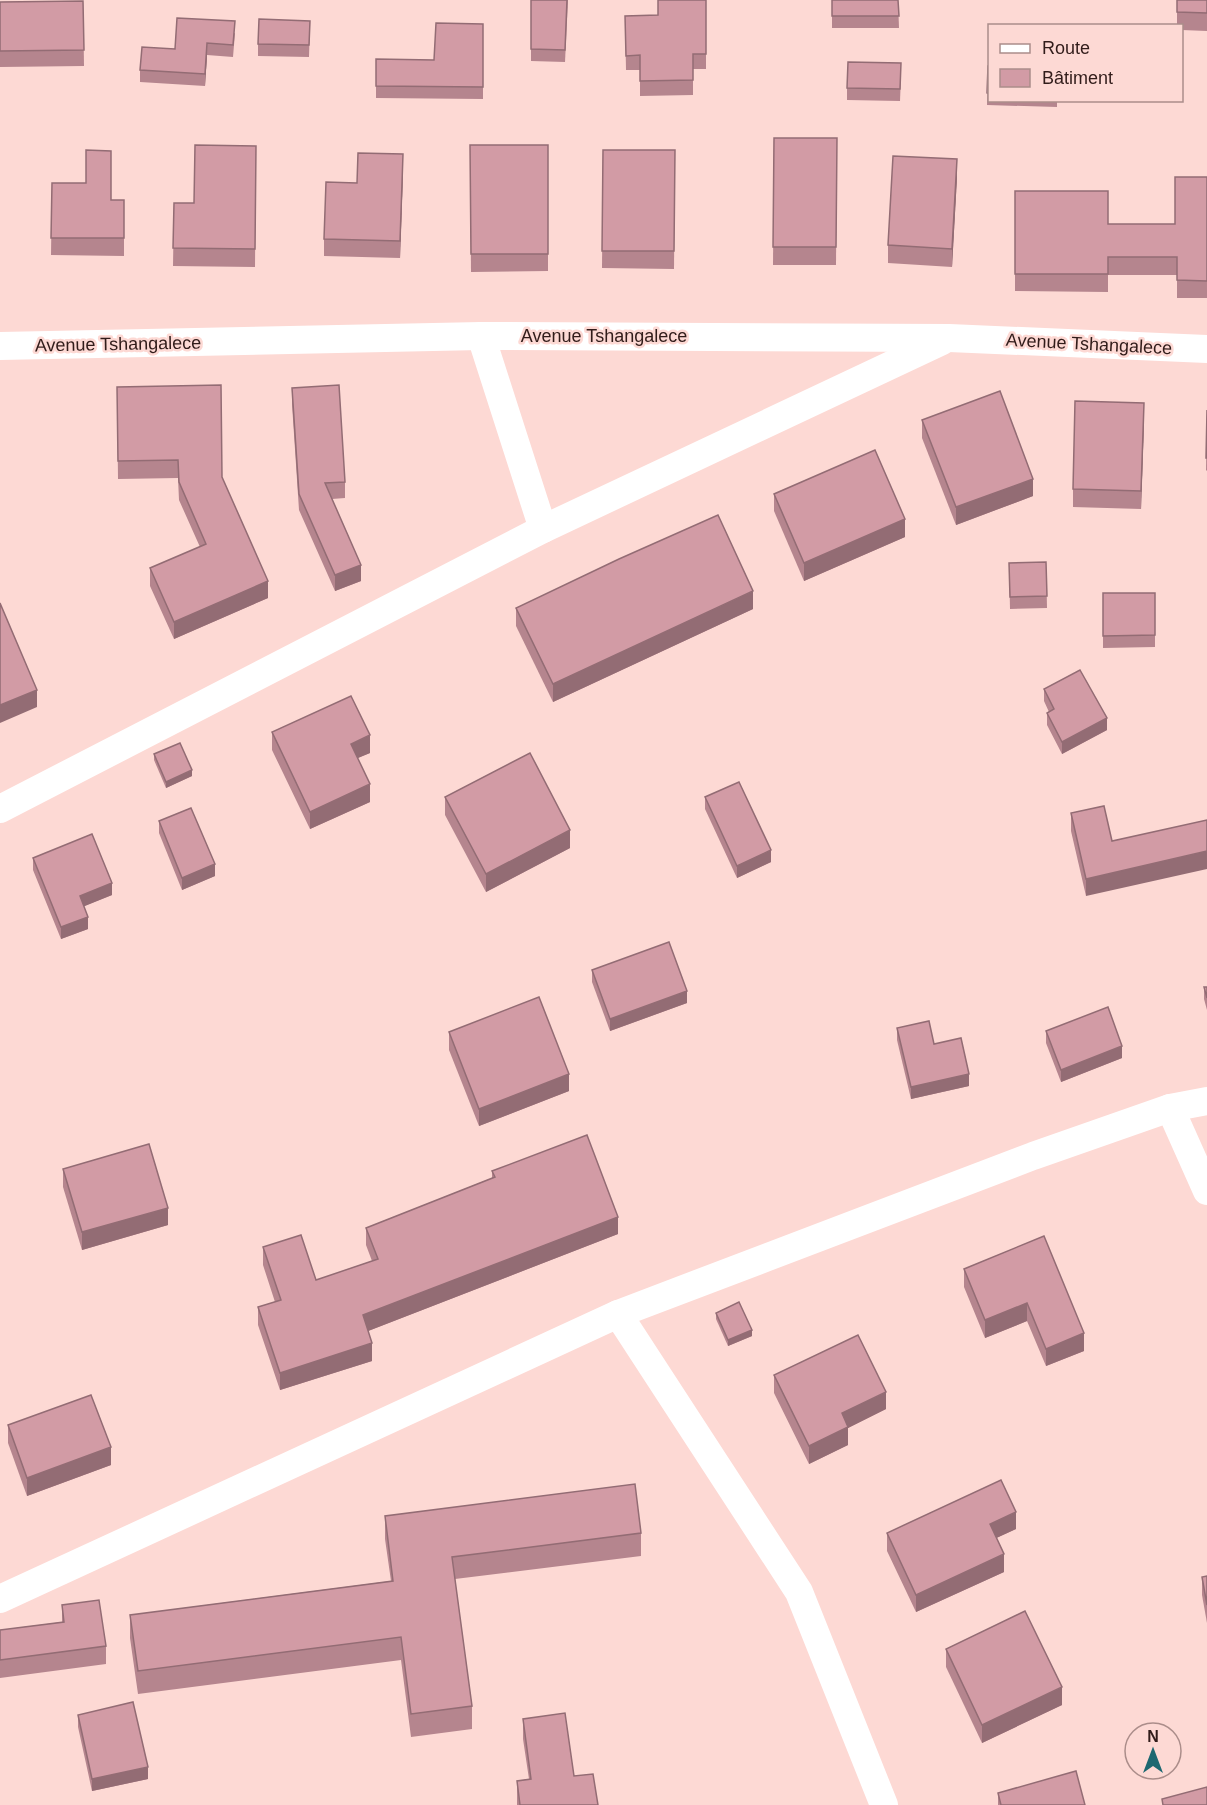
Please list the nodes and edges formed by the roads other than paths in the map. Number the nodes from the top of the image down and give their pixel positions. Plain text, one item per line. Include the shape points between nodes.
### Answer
1 (481, 336) junction
2 (949, 338) junction
3 (0, 346) edge
4 (1207, 349) edge
5 (543, 529) junction
6 (0, 809) edge
7 (1207, 1101) edge
8 (1170, 1108) junction
9 (1207, 1191) edge
10 (618, 1314) junction
11 (0, 1599) edge
12 (884, 1805) edge

1 - 2 street, Avenue Tshangalece
1 - 3 street, Avenue Tshangalece
1 - 5 street
2 - 4 street, Avenue Tshangalece
2 - 5 street
5 - 6 street
7 - 8 street
8 - 9 street
8 - 10 street
10 - 11 street
10 - 12 street via 799,1592

